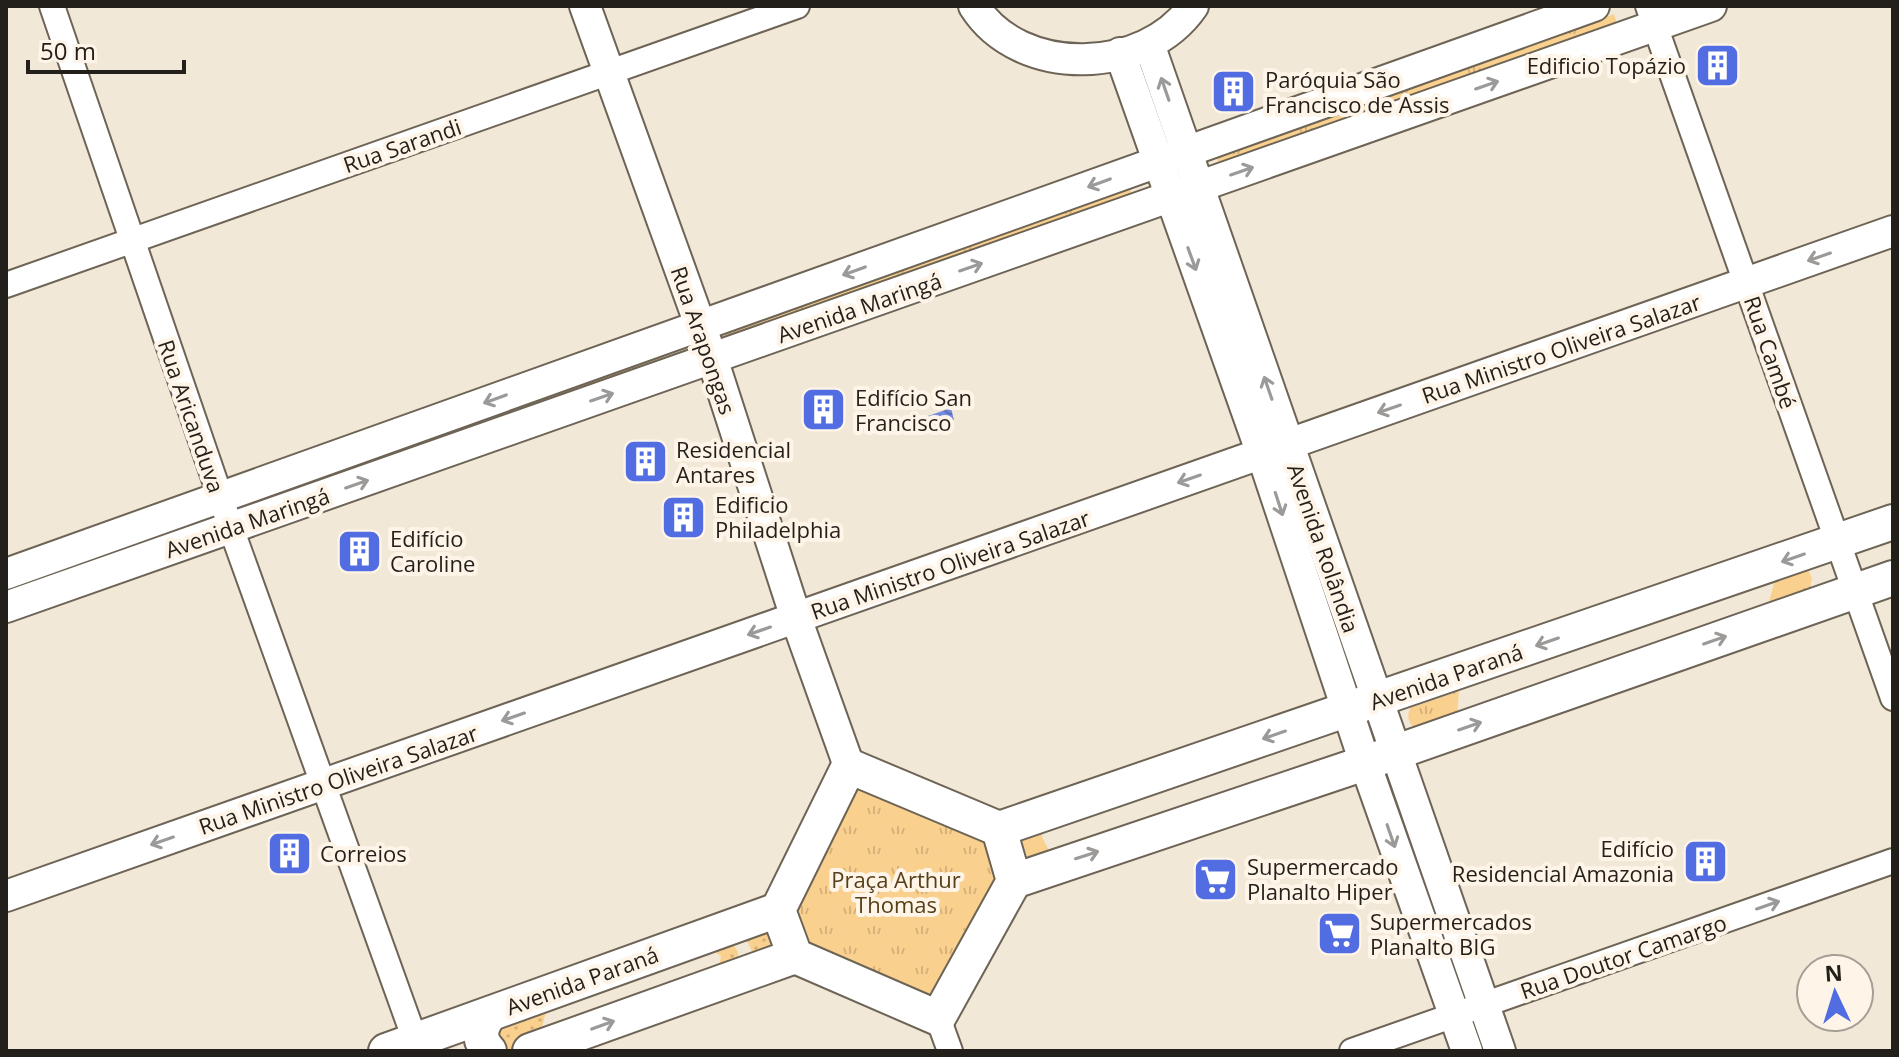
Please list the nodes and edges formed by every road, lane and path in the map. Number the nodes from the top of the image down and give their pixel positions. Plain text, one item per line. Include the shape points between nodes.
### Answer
1 (52, 6) edge
2 (585, 6) edge
3 (797, 6) edge
4 (974, 6) edge
5 (1193, 6) edge
6 (1594, 6) edge
7 (1711, 6) edge
8 (1651, 16) edge
9 (1149, 44) junction
10 (1120, 53) junction
11 (609, 72) junction
12 (1172, 157) junction
13 (1199, 186) junction
14 (1170, 197) junction
15 (1893, 231) edge
16 (133, 240) junction
17 (1747, 283) junction
18 (6, 285) edge
19 (700, 326) junction
20 (712, 358) junction
21 (556, 377) junction
22 (569, 409) junction
23 (1275, 449) junction
24 (220, 497) junction
25 (1893, 522) edge
26 (231, 528) junction
27 (1838, 542) junction
28 (6, 574) edge
29 (1893, 578) edge
30 (1856, 591) junction
31 (6, 607) edge
32 (796, 618) junction
33 (1893, 698) edge
34 (1363, 705) junction
35 (1381, 757) junction
36 (849, 766) junction
37 (324, 784) junction
38 (999, 829) junction
39 (1893, 861) edge
40 (1014, 881) junction
41 (6, 896) edge
42 (778, 910) junction
43 (717, 932) junction
44 (795, 956) junction
45 (737, 976) junction
46 (1484, 1005) junction
47 (490, 1014) junction
48 (1454, 1015) junction
49 (938, 1018) junction
50 (407, 1048) edge
51 (489, 1051) edge
52 (530, 1051) edge
53 (950, 1051) edge
54 (1352, 1051) edge
55 (1467, 1051) edge
56 (1500, 1051) edge

1 - 16 street, Rua Aricanduva
2 - 11 street, Rua Arapongas
3 - 11 street, Rua Sarandi
4 - 10 street via 1007,41 1033,53 1082,59
5 - 9 street via 1171,32
6 - 12 street, Avenida Maringá
7 - 8 street, Avenida Maringá
13 -> 8 street, Avenida Maringá
8 - 17 street, Rua Cambé
9 - 10 street
12 -> 9 street, Avenida Rolândia
10 - 12 street, Avenida Rolândia
11 - 16 street, Rua Sarandi
11 - 19 street, Rua Arapongas
12 - 13 street, Avenida Rolândia
12 - 14 street, Avenida Rolândia
12 -> 19 street, Avenida Maringá
13 - 14 street, Avenida Maringá
23 -> 13 street, Avenida Rolândia
20 -> 14 street, Avenida Maringá
14 -> 23 street, Avenida Rolândia
15 -> 17 street, Rua Ministro Oliveira Salazar
16 - 18 street, Rua Sarandi
16 - 24 street, Rua Aricanduva
17 -> 23 street, Rua Ministro Oliveira Salazar
17 - 27 street, Rua Cambé
19 - 20 street, Rua Arapongas
19 - 21 street, Avenida Maringá
22 -> 20 street, Avenida Maringá
20 - 32 street, Rua Arapongas
21 - 22 street
21 -> 24 street, Avenida Maringá
26 -> 22 street, Avenida Maringá
23 -> 32 street, Rua Ministro Oliveira Salazar
23 - 34 street, Avenida Rolândia
24 - 26 street, Rua Aricanduva
24 - 28 street, Avenida Maringá
25 - 27 main road, Avenida Paraná
26 - 31 street, Avenida Maringá
26 - 37 street, Rua Aricanduva
27 - 30 street, Rua Cambé
27 -> 34 main road, Avenida Paraná
29 - 30 main road
30 - 33 street, Rua Cambé
35 -> 30 main road
32 - 36 street, Rua Arapongas
32 -> 37 street, Rua Ministro Oliveira Salazar
34 - 35 street, Avenida Rolândia
34 -> 38 main road, Avenida Paraná
40 -> 35 main road
35 - 46 street, Avenida Rolândia
35 -> 48 street, Avenida Rolândia
36 - 38 main road
36 - 42 main road
37 -> 41 street, Rua Ministro Oliveira Salazar
37 - 50 street, Rua Aricanduva
38 - 40 main road
46 -> 39 street, Rua Doutor Camargo
40 - 49 main road
42 - 43 main road, Avenida Paraná
42 - 44 main road
43 - 45 main road via 730,933 746,953
43 - 47 main road, Avenida Paraná
44 - 45 main road
44 - 49 main road
52 -> 45 main road
46 - 48 street, Rua Doutor Camargo
46 - 56 street, Avenida Rolândia
47 - 50 main road, Avenida Paraná
47 - 51 main road via 481,1036
48 - 54 street, Rua Doutor Camargo
48 - 55 street, Avenida Rolândia
49 - 53 street

